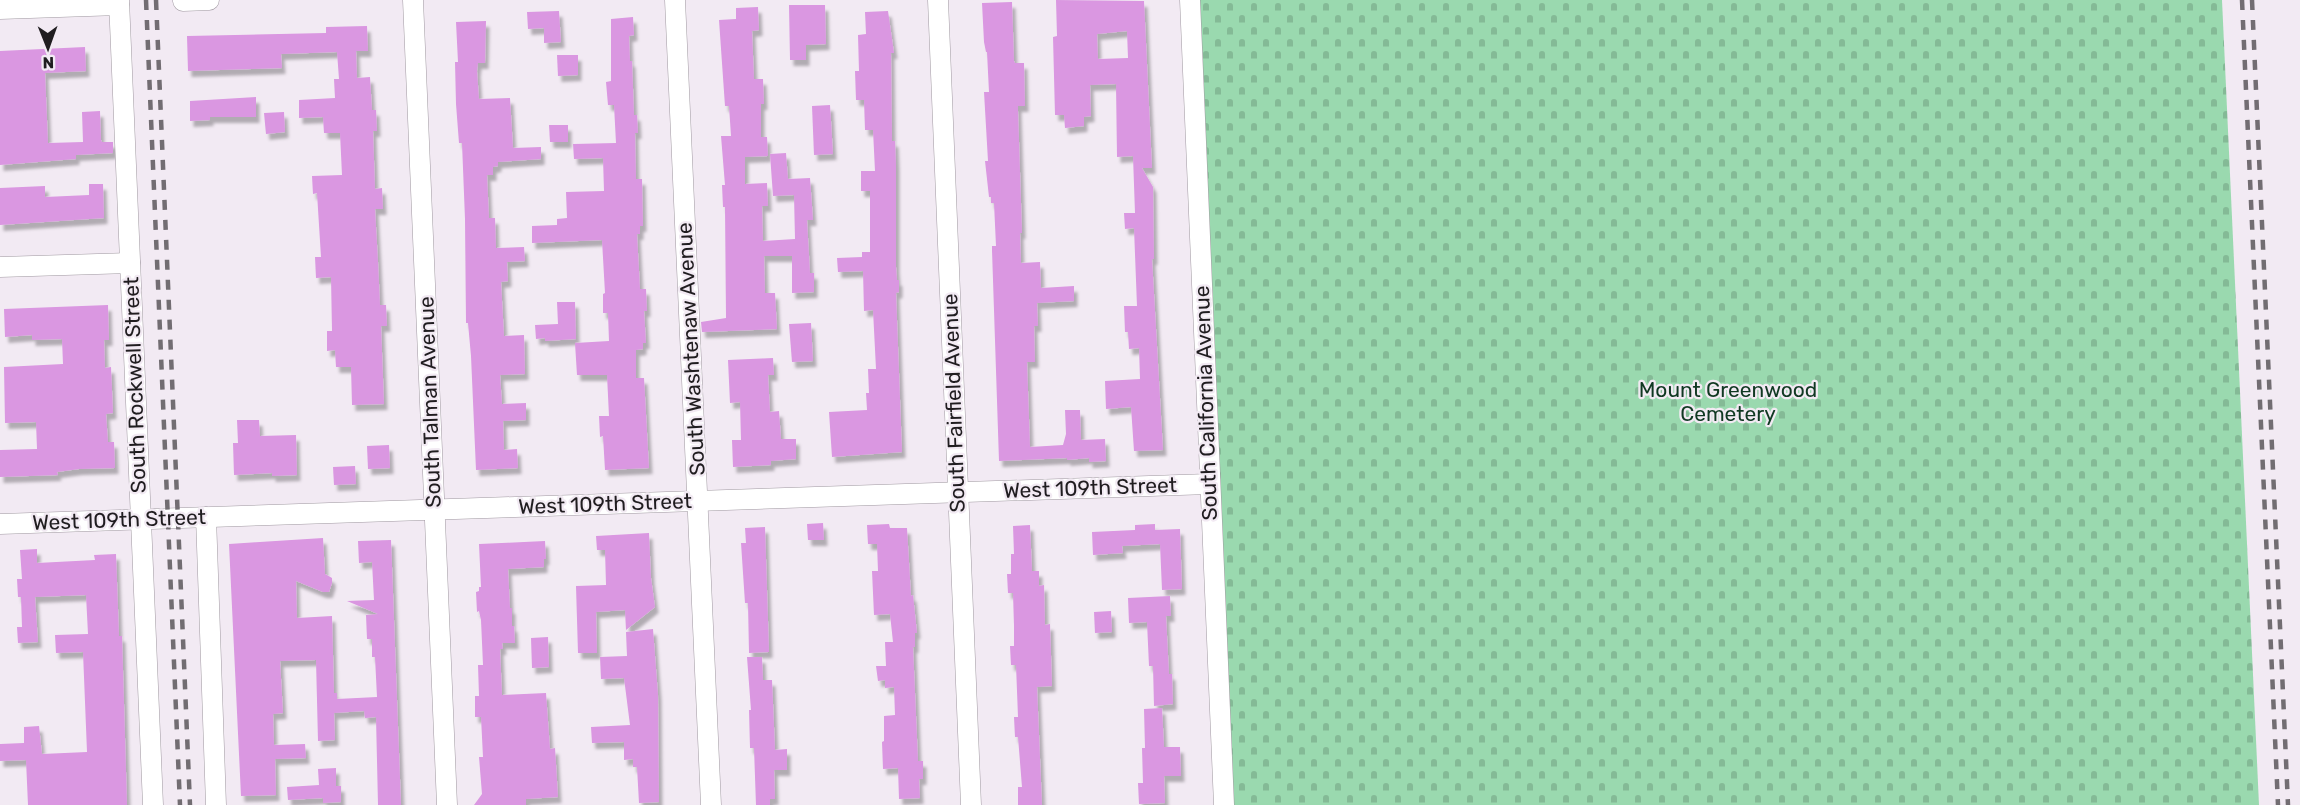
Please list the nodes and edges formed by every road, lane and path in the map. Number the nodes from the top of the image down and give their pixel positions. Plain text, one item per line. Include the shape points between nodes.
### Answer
1 (209, 0) edge
2 (413, 0) edge
3 (675, 0) edge
4 (938, 0) edge
5 (1190, 0) edge
6 (183, 1) edge
7 (119, 2) edge
8 (0, 9) edge
9 (130, 263) junction
10 (0, 267) edge
11 (1209, 484) junction
12 (958, 493) junction
13 (698, 501) junction
14 (435, 510) junction
15 (206, 517) junction
16 (141, 520) junction
17 (0, 524) edge
18 (153, 805) edge
19 (216, 805) edge
20 (447, 805) edge
21 (711, 805) edge
22 (971, 805) edge
23 (1224, 805) edge

1 - 6 street
2 - 14 street, South Talman Avenue
3 - 13 street, South Washtenaw Avenue
4 - 12 street, South Fairfield Avenue
5 - 11 street, South California Avenue
7 - 8 street
7 - 9 street, South Rockwell Street
9 - 10 street
9 - 16 street, South Rockwell Street
11 - 12 street, West 109th Street
11 - 23 street, South California Avenue
12 - 13 street, West 109th Street
12 - 22 street, South Fairfield Avenue
13 - 14 street, West 109th Street
13 - 21 street, South Washtenaw Avenue
14 - 15 street, West 109th Street
14 - 20 street, South Talman Avenue
15 - 16 street, West 109th Street
15 - 19 street
16 - 17 street, West 109th Street
16 - 18 street, South Rockwell Street

